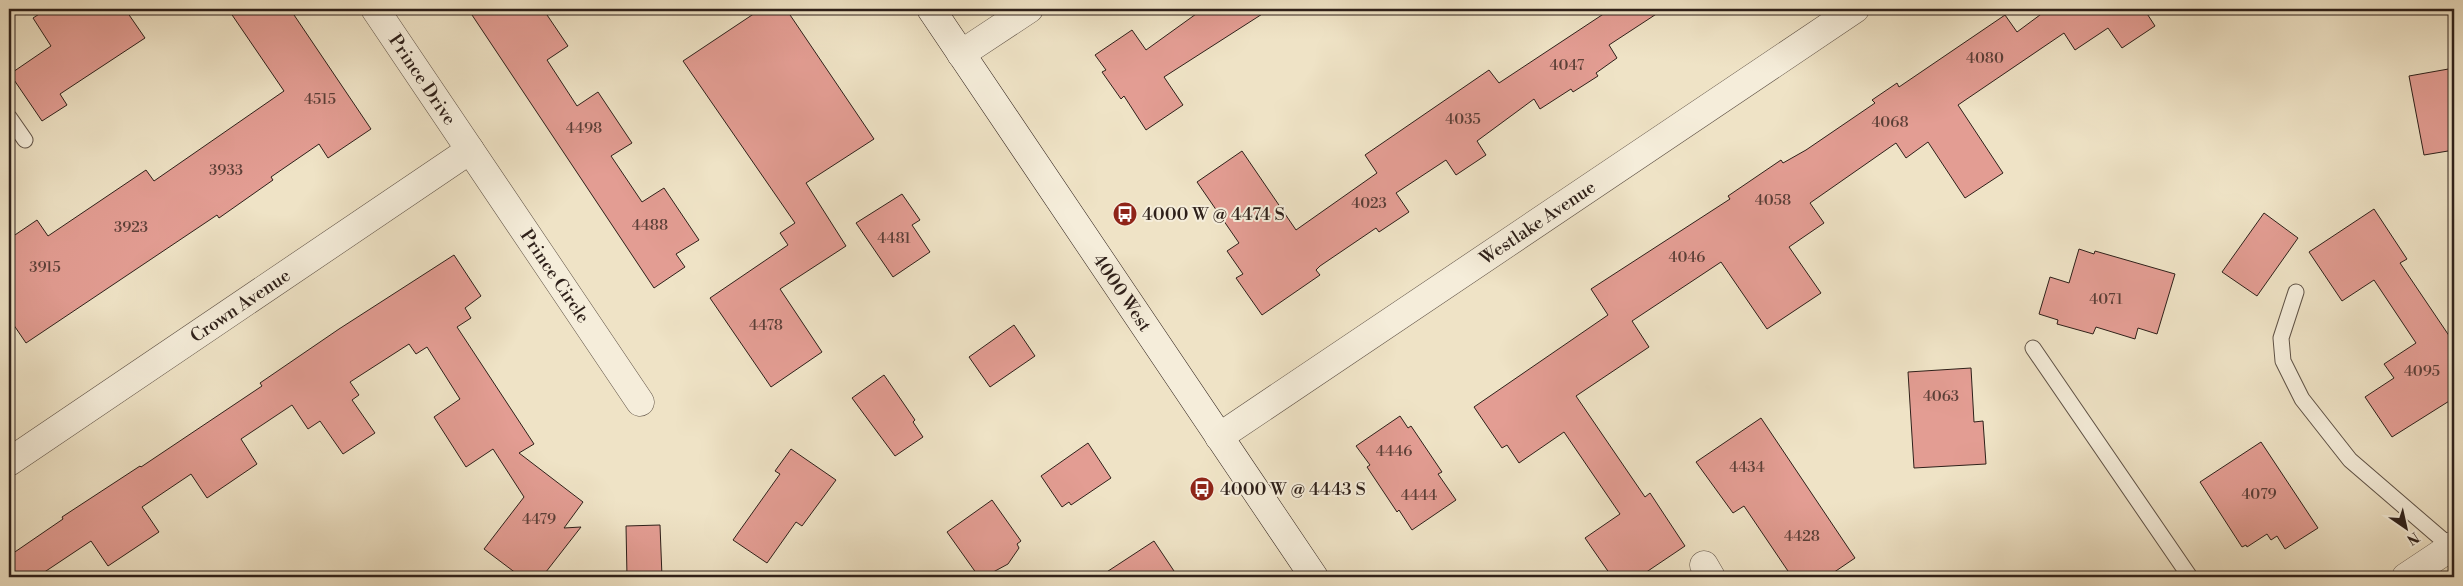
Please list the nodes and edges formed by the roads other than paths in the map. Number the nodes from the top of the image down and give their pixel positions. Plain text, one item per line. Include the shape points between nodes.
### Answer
1 (375, 9) edge
2 (930, 9) edge
3 (1029, 9) edge
4 (1855, 9) edge
5 (962, 54) junction
6 (9, 117) edge
7 (25, 140) dead end
8 (470, 150) junction
9 (2296, 292) dead end
10 (2032, 348) dead end
11 (640, 402) dead end
12 (1219, 437) junction
13 (9, 462) edge
14 (2453, 546) edge
15 (1314, 577) edge
16 (2190, 577) edge
17 (2406, 577) edge

1 - 8 street, Prince Drive
2 - 5 street, 4000 West
3 - 5 street
4 - 12 street, Westlake Avenue
5 - 12 street, 4000 West
6 - 7 lane
8 - 11 street, Prince Circle
8 - 13 street, Crown Avenue
9 - 14 lane via 2281,338 2283,361 2302,399 2350,460
10 - 16 lane
12 - 15 street, 4000 West
14 - 17 street

